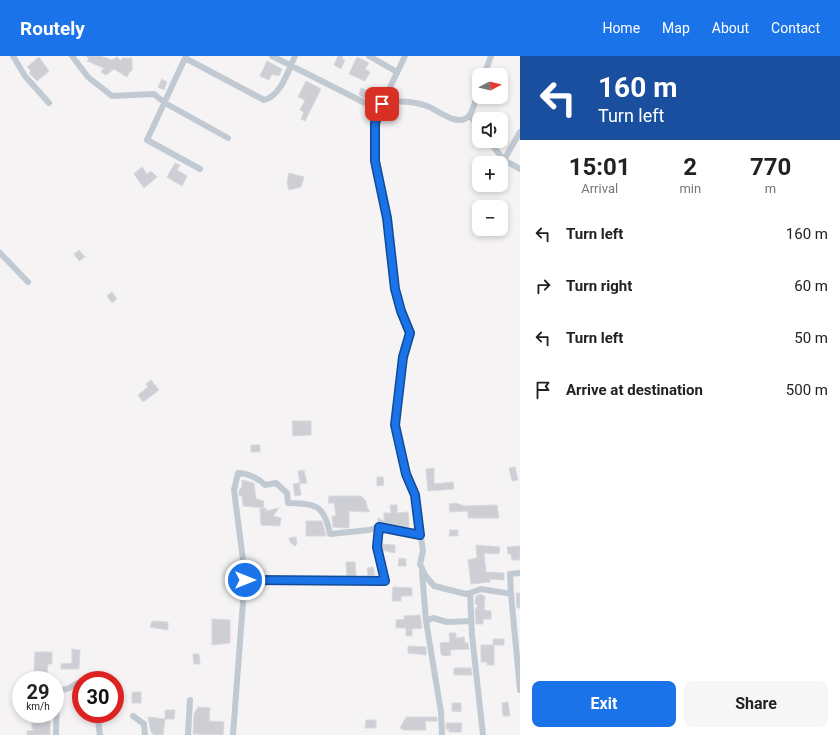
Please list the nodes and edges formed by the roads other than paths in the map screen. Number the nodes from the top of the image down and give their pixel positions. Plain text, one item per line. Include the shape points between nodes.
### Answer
1 (13, 56) edge
2 (72, 56) edge
3 (272, 56) edge
4 (295, 56) edge
5 (369, 56) edge
6 (405, 56) edge
7 (491, 56) edge
8 (186, 57) edge
9 (291, 66) junction
10 (487, 68) edge
11 (397, 72) junction
12 (49, 103) dead end
13 (165, 103) junction
14 (474, 104) edge
15 (380, 107) junction
16 (470, 116) junction
17 (472, 119) edge
18 (520, 132) edge
19 (228, 138) dead end
20 (495, 148) edge
21 (501, 156) edge
22 (506, 156) edge
23 (508, 162) edge
24 (520, 168) edge
25 (200, 169) dead end
26 (0, 253) edge
27 (28, 282) dead end
28 (379, 527) junction
29 (420, 535) junction
30 (420, 564) junction
31 (520, 573) edge
32 (245, 580) junction
33 (470, 593) junction
34 (511, 594) junction
35 (426, 620) junction
36 (471, 621) junction
37 (72, 686) edge
38 (520, 690) edge
39 (190, 700) dead end
40 (133, 716) dead end
41 (98, 723) edge
42 (56, 735) edge
43 (100, 735) edge
44 (145, 735) edge
45 (188, 735) edge
46 (233, 735) edge
47 (442, 735) edge
48 (483, 735) edge

1 - 12 street via 25,76
2 - 13 street via 88,77 112,96 154,94
3 - 9 street
4 - 9 street
5 - 11 street
6 - 11 street
7 - 10 street
8 - 9 street via 264,100 276,93
8 - 13 street
9 - 15 street
11 - 15 street
13 - 19 street
13 - 25 street via 147,140
14 - 16 street
15 - 16 street via 396,100 427,106 452,118 463,120
15 - 29 street via 375,123 375,161 387,218 395,289 410,333 403,357 395,425 406,474 415,495
16 - 17 street
18 - 22 street
20 - 21 street
23 - 24 street
26 - 27 street
28 - 29 street
28 - 32 street via 377,547 385,581
28 - 32 street via 330,534 327,520 319,508 311,504 288,503 287,493 276,483 265,485 246,473 238,474 234,490
29 - 30 street via 423,550
30 - 33 street via 424,575 434,586
30 - 35 street
31 - 34 street via 510,574
32 - 46 street
33 - 34 street via 481,589
33 - 36 street
34 - 38 street
35 - 36 street via 433,618 447,622
35 - 47 street via 441,712
36 - 48 street
37 - 42 street via 57,692
39 - 45 street
40 - 44 street via 144,724
41 - 43 street

